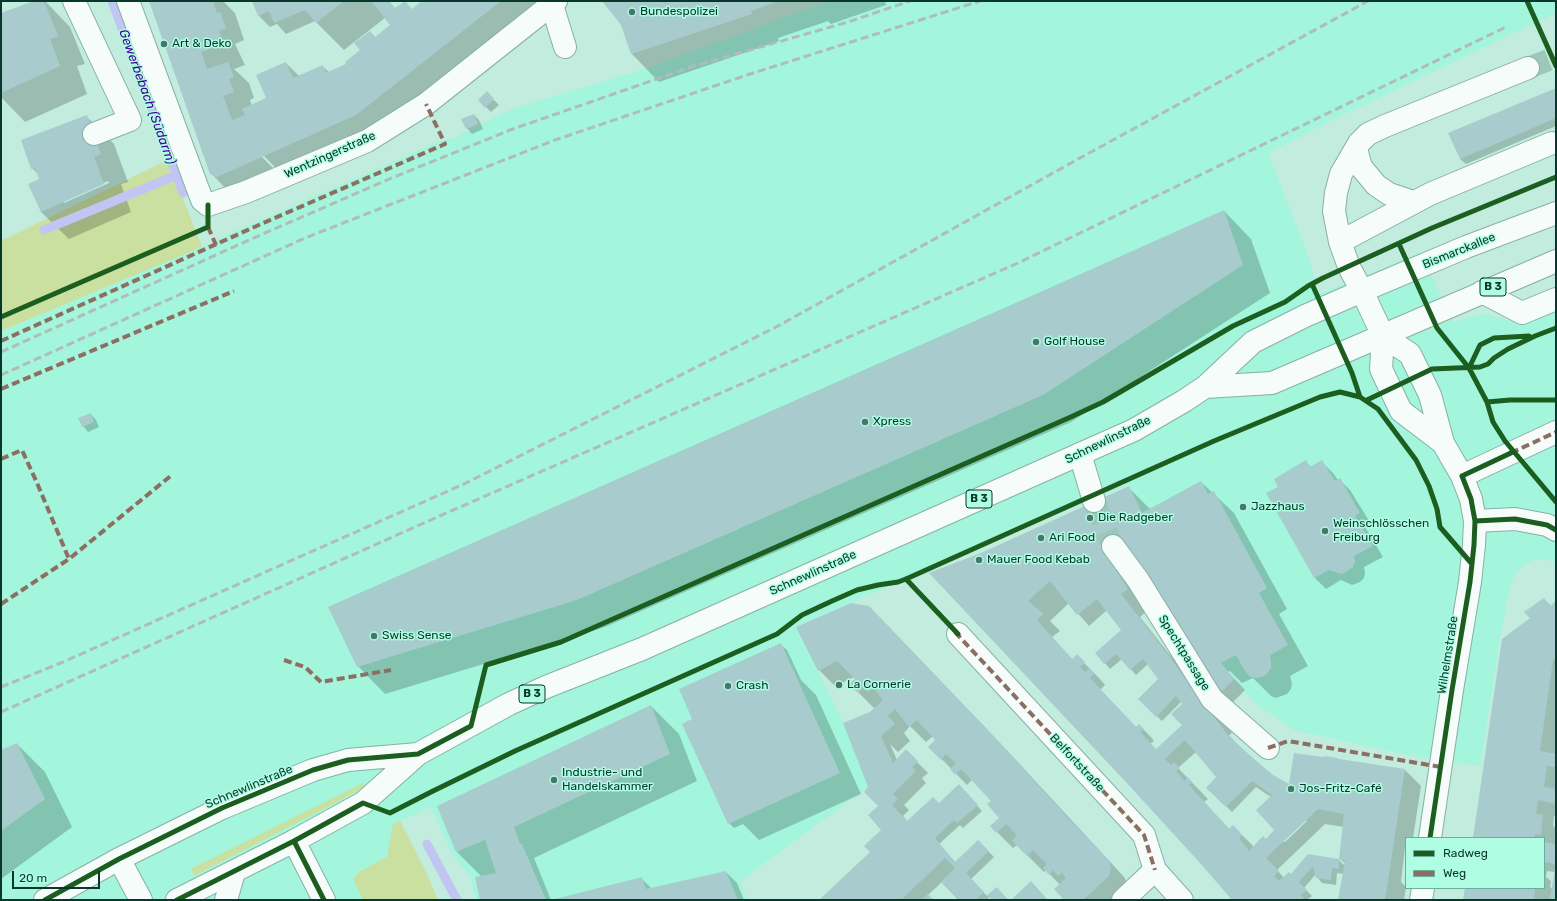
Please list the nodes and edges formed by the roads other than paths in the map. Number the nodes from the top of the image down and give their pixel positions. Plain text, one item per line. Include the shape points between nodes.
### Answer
1 (74, 1) edge
2 (128, 1) edge
3 (554, 3) edge
4 (565, 47) dead end
5 (1528, 68) tunnel mouth
6 (94, 134) dead end
7 (1552, 144) dead end
8 (1356, 149) junction
9 (1413, 202) junction
10 (1556, 212) edge
11 (1340, 242) junction
12 (1556, 261) edge
13 (1362, 291) junction
14 (1482, 292) junction
15 (1556, 299) edge
16 (1383, 336) junction
17 (1206, 387) junction
18 (1556, 432) edge
19 (1443, 443) junction
20 (1080, 454) junction
21 (1462, 476) junction
22 (1094, 501) tunnel mouth
23 (1475, 521) junction
24 (1556, 530) edge
25 (1113, 546) tunnel mouth
26 (958, 634) dead end
27 (1268, 748) dead end
28 (418, 754) junction
29 (1430, 837) edge
30 (294, 841) junction
31 (119, 859) junction
32 (1155, 870) junction
33 (234, 872) junction
34 (1423, 889) edge
35 (45, 900) edge
36 (141, 900) edge
37 (177, 900) edge
38 (226, 900) edge
39 (324, 900) edge
40 (1123, 900) edge
41 (1182, 900) edge
42 (1421, 900) edge

1 - 6 main road via 130,120
2 - 3 main road, Wentzingerstraße via 202,200 208,205 246,192 367,141 426,104
3 - 4 main road
5 - 8 main road via 1368,134
7 - 9 main road
8 - 9 main road via 1361,168 1376,185 1389,194
8 - 11 main road via 1341,174 1336,194 1334,211
9 - 11 main road
10 - 13 main road, Bismarckallee / B 3
11 - 13 main road via 1349,267
12 - 14 main road, B 3
13 - 16 main road
13 - 17 main road, Schnewlinstraße / B 3 via 1253,342
14 - 15 main road via 1522,313
14 - 16 main road, B 3
16 - 17 main road, Schnewlinstraße / B 3 via 1272,384
16 - 19 main road, Wilhelmstraße via 1410,354 1430,395
16 - 19 main road, Wilhelmstraße via 1381,368 1401,411
17 - 20 main road, Schnewlinstraße / B 3 via 1134,430
18 - 21 main road
19 - 21 main road, Wilhelmstraße
20 - 22 main road
20 - 28 main road, Schnewlinstraße / B 3 via 642,649 509,704
21 - 23 main road, Wilhelmstraße via 1471,499
23 - 24 main road via 1515,519 1547,525
23 - 29 main road, Wilhelmstraße via 1470,582
25 - 27 main road, Spechtpassage via 1138,580 1212,699
26 - 32 main road, Belfortstraße via 1144,835
28 - 30 main road, Schnewlinstraße / B 3 via 363,803
28 - 31 main road, Schnewlinstraße / B 3 via 348,760 313,770 222,808
30 - 33 main road, Schnewlinstraße / B 3
30 - 39 main road
31 - 35 main road, Schnewlinstraße / B 3
31 - 36 main road
32 - 40 main road
32 - 41 main road, Belfortstraße
33 - 37 main road, Schnewlinstraße / B 3
33 - 38 main road
34 - 42 main road

